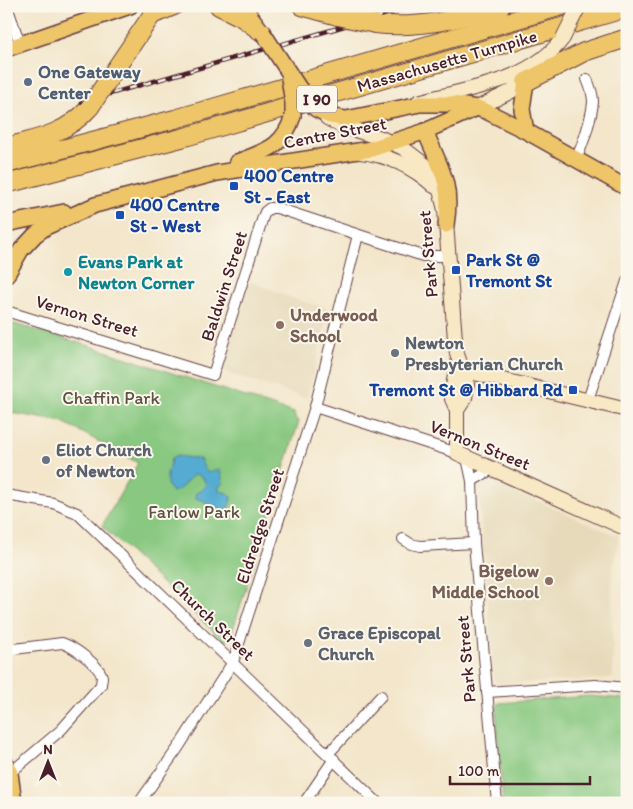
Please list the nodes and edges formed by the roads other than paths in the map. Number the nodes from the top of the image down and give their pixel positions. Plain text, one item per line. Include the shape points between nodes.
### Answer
1 (7, 6) edge
2 (104, 6) edge
3 (130, 6) edge
4 (174, 6) edge
5 (219, 6) edge
6 (501, 6) edge
7 (562, 6) edge
8 (579, 6) edge
9 (246, 8) edge
10 (309, 8) edge
11 (627, 8) edge
12 (155, 10) edge
13 (262, 33) junction
14 (36, 38) junction
15 (563, 38) junction
16 (627, 38) edge
17 (13, 46) edge
18 (288, 71) junction
19 (587, 79) dead end
20 (526, 82) junction
21 (396, 108) junction
22 (477, 108) junction
23 (316, 109) junction
24 (425, 131) junction
25 (526, 131) junction
26 (392, 142) junction
27 (6, 147) edge
28 (356, 152) junction
29 (576, 159) junction
30 (6, 164) edge
31 (196, 177) junction
32 (6, 184) edge
33 (627, 188) edge
34 (441, 194) junction
35 (95, 205) junction
36 (6, 224) edge
37 (446, 224) junction
38 (358, 235) junction
39 (448, 256) junction
40 (6, 276) edge
41 (627, 282) edge
42 (6, 311) edge
43 (462, 370) junction
44 (213, 375) joint
45 (588, 400) junction
46 (315, 408) junction
47 (627, 410) edge
48 (462, 455) junction
49 (492, 469) junction
50 (472, 481) junction
51 (6, 495) edge
52 (627, 529) edge
53 (403, 539) dead end
54 (474, 543) junction
55 (6, 650) edge
56 (233, 662) junction
57 (627, 688) edge
58 (487, 692) junction
59 (381, 696) dead end
60 (331, 756) junction
61 (8, 768) edge
62 (14, 803) edge
63 (139, 803) edge
64 (304, 803) edge
65 (378, 803) edge
66 (497, 803) edge

1 - 17 street
2 - 14 main road
3 - 14 main road
4 - 12 highway
5 - 13 highway
6 - 10 highway, bridge via 436,23 402,26 375,24
7 - 30 highway, Massachusetts Turnpike / I 90 via 167,122
8 - 15 main road, bridge
9 - 13 main road
11 - 32 highway, Massachusetts Turnpike / I 90 via 176,140
12 - 27 highway, bridge via 81,117 43,138
13 - 18 main road, bridge
14 - 17 main road
15 - 20 main road via 550,62
15 - 21 main road via 543,57 508,79
16 - 20 highway via 584,52
18 - 23 main road, bridge
18 - 31 main road, Centre Street, bridge via 293,116 283,138 270,149
19 - 29 street via 593,102
20 - 22 main road
20 - 25 main road via 522,109
21 - 22 main road via 440,104
21 - 23 main road via 346,119
22 - 24 main road, Centre Street
22 - 25 main road
23 - 26 main road, Park Street via 336,123
24 - 26 main road, Centre Street
24 - 37 main road via 447,187
25 - 29 main road
26 - 28 main road, Centre Street
26 - 34 main road, Park Street via 424,164
28 - 31 main road, Centre Street
28 - 34 main road, Park Street via 378,155 406,165
29 - 33 main road
31 - 35 main road, Centre Street
34 - 37 main road, Park Street
35 - 36 main road
35 - 40 main road, Centre Street via 35,235 21,250
37 - 39 main road, Park Street
38 - 39 street via 424,256
38 - 44 street, Baldwin Street via 277,208 267,210
38 - 46 street, Eldredge Street
39 - 43 main road, Park Street via 453,326
41 - 45 street
42 - 44 street, Vernon Street
43 - 45 main road
43 - 48 main road, Park Street via 468,384 465,398 457,410
45 - 47 main road
46 - 48 street, Vernon Street
46 - 56 street, Eldredge Street
48 - 49 main road, Vernon Street
48 - 50 street, Park Street
49 - 50 street
49 - 52 main road, Vernon Street
50 - 54 street, Park Street
51 - 56 street, Church Street via 53,503 77,513
53 - 54 street via 420,546
54 - 58 street, Park Street
55 - 61 street via 62,643 69,645 99,671 102,678 101,685 61,730
56 - 60 street, Church Street
56 - 63 street, Eldredge Street
57 - 58 street via 594,685
58 - 66 street, Park Street
59 - 60 street
60 - 64 street
60 - 65 street, Church Street
61 - 62 main road

